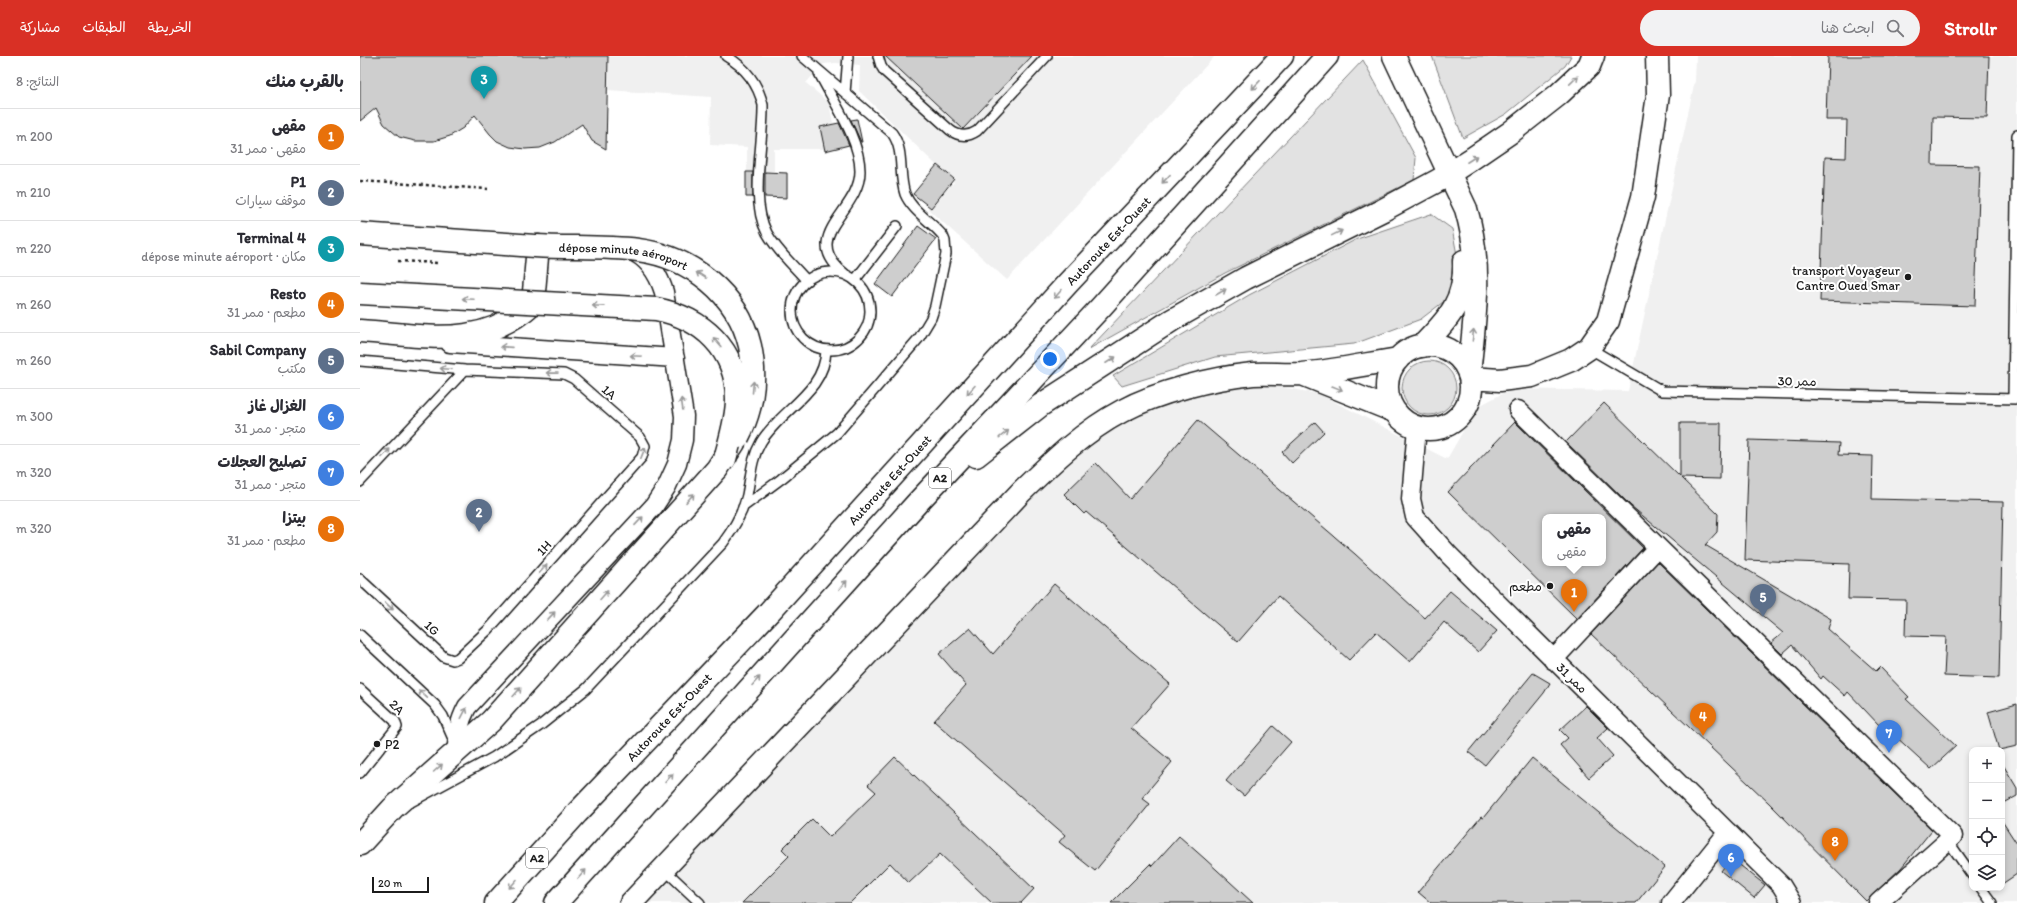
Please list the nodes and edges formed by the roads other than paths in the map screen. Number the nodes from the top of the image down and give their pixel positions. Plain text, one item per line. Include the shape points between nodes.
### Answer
1 (726, 56) edge
2 (802, 56) edge
3 (848, 56) edge
4 (878, 56) edge
5 (1047, 56) edge
6 (1282, 56) edge
7 (1327, 56) edge
8 (1594, 56) edge
9 (1657, 56) edge
10 (1385, 58) edge
11 (818, 70) junction
12 (845, 93) junction
13 (2017, 135) edge
14 (1444, 176) junction
15 (897, 226) dead end
16 (360, 234) edge
17 (538, 246) junction
18 (846, 275) junction
19 (806, 280) junction
20 (855, 280) junction
21 (360, 293) edge
22 (533, 303) junction
23 (360, 331) edge
24 (360, 337) edge
25 (1422, 346) junction
26 (1589, 348) junction
27 (826, 350) junction
28 (675, 358) junction
29 (1398, 359) junction
30 (360, 361) edge
31 (465, 370) junction
32 (1301, 374) junction
33 (1470, 376) junction
34 (2015, 399) edge
35 (1518, 410) dead end
36 (1394, 411) junction
37 (1417, 427) junction
38 (725, 459) junction
39 (360, 482) edge
40 (618, 483) joint
41 (918, 502) junction
42 (743, 507) junction
43 (1658, 547) junction
44 (360, 579) edge
45 (489, 629) joint
46 (360, 635) edge
47 (1553, 660) junction
48 (360, 689) edge
49 (457, 750) junction
50 (360, 773) edge
51 (393, 808) junction
52 (1728, 832) junction
53 (1948, 841) junction
54 (360, 844) edge
55 (663, 868) junction
56 (1969, 871) edge
57 (1983, 891) edge
58 (496, 903) edge
59 (556, 903) edge
60 (630, 903) edge
61 (700, 903) edge
62 (1671, 903) edge
63 (1792, 903) edge
64 (1878, 903) edge
65 (1992, 903) edge

1 - 19 lane via 745,70 760,92 763,105 758,197 762,221 773,242
2 - 11 lane
3 - 12 lane
4 - 5 lane via 884,71 955,134 966,136 977,131
6 -> 58 main road, Autoroute Est-Ouest / A2 via 1068,283 769,612
7 - 41 main road, A2 via 1101,307
14 -> 8 main road via 1511,132 1558,95 1589,66
9 - 26 main road via 1658,95 1644,197 1608,321
10 - 14 main road
11 - 12 lane
11 - 18 lane via 854,142 860,172 853,196 827,234 828,251 832,260
12 - 42 lane via 887,128 896,139 907,198 939,231 945,242 946,254 935,306 919,338 837,433
13 - 34 lane
14 - 25 main road via 1461,229 1464,249 1463,285 1450,316
33 -> 14 main road via 1477,287 1475,246 1468,215
41 -> 14 main road via 1041,405 1172,320 1246,278 1383,210
15 - 20 lane
16 - 17 main road, dépose minute aéroport, bridge
16 - 28 street via 479,242 612,246 633,252 650,264 661,282
17 - 22 main road
38 -> 17 main road, dépose minute aéroport, bridge via 746,419 752,400 754,374 743,324 722,291 683,264 639,250
18 - 19 lane via 826,272
18 - 20 lane
19 - 27 lane via 794,296 793,321 807,342
20 - 27 lane via 869,301 868,326 863,335 846,347
22 -> 21 main road, bridge
22 - 23 main road via 501,326 478,334 463,336
38 -> 22 main road, bridge via 736,413 736,384 727,356 709,333 684,316 656,309
28 -> 24 street
25 - 29 main road via 1409,350
25 - 33 main road via 1446,348 1460,359
26 - 33 main road via 1570,360 1532,376 1500,380
26 - 34 lane, ممر 30 via 1662,391
27 - 42 lane via 826,360 819,379 765,437 757,450 750,470
49 -> 28 street via 460,721 467,707 654,506 667,486 677,464 683,440 684,416
29 - 32 main road
29 - 36 main road via 1390,371 1387,385
31 -> 30 lane
39 -> 31 lane
40 -> 31 lane, 1A via 645,452 644,441 569,376 558,373
32 -> 36 main road
32 - 55 main road via 1254,374 1218,379 1167,393 1122,410 1089,432 1057,457 1022,490
33 - 37 main road via 1471,391 1462,414 1453,422 1441,427
35 - 43 street
36 - 37 main road via 1404,421
37 - 47 street, ممر 31 via 1411,499 1415,517
49 -> 38 main road, dépose minute aéroport via 491,721
45 -> 40 lane, 1H
59 -> 41 main road, A2
42 - 51 lane via 738,521 723,543 586,690 494,757 419,799
43 - 47 street
43 - 53 street via 1953,836
44 -> 45 lane, 1G via 448,659 458,658
49 -> 46 lane via 449,728 435,705
47 - 52 street, ممر 31
48 - 50 lane, 2A via 397,724 396,731
51 -> 49 main road, dépose minute aéroport
51 - 54 main road, dépose minute aéroport
52 - 62 street
52 - 63 street, ممر 31 via 1781,885
53 - 56 lane
53 - 64 street
55 - 60 main road
55 - 61 lane
57 - 65 lane

